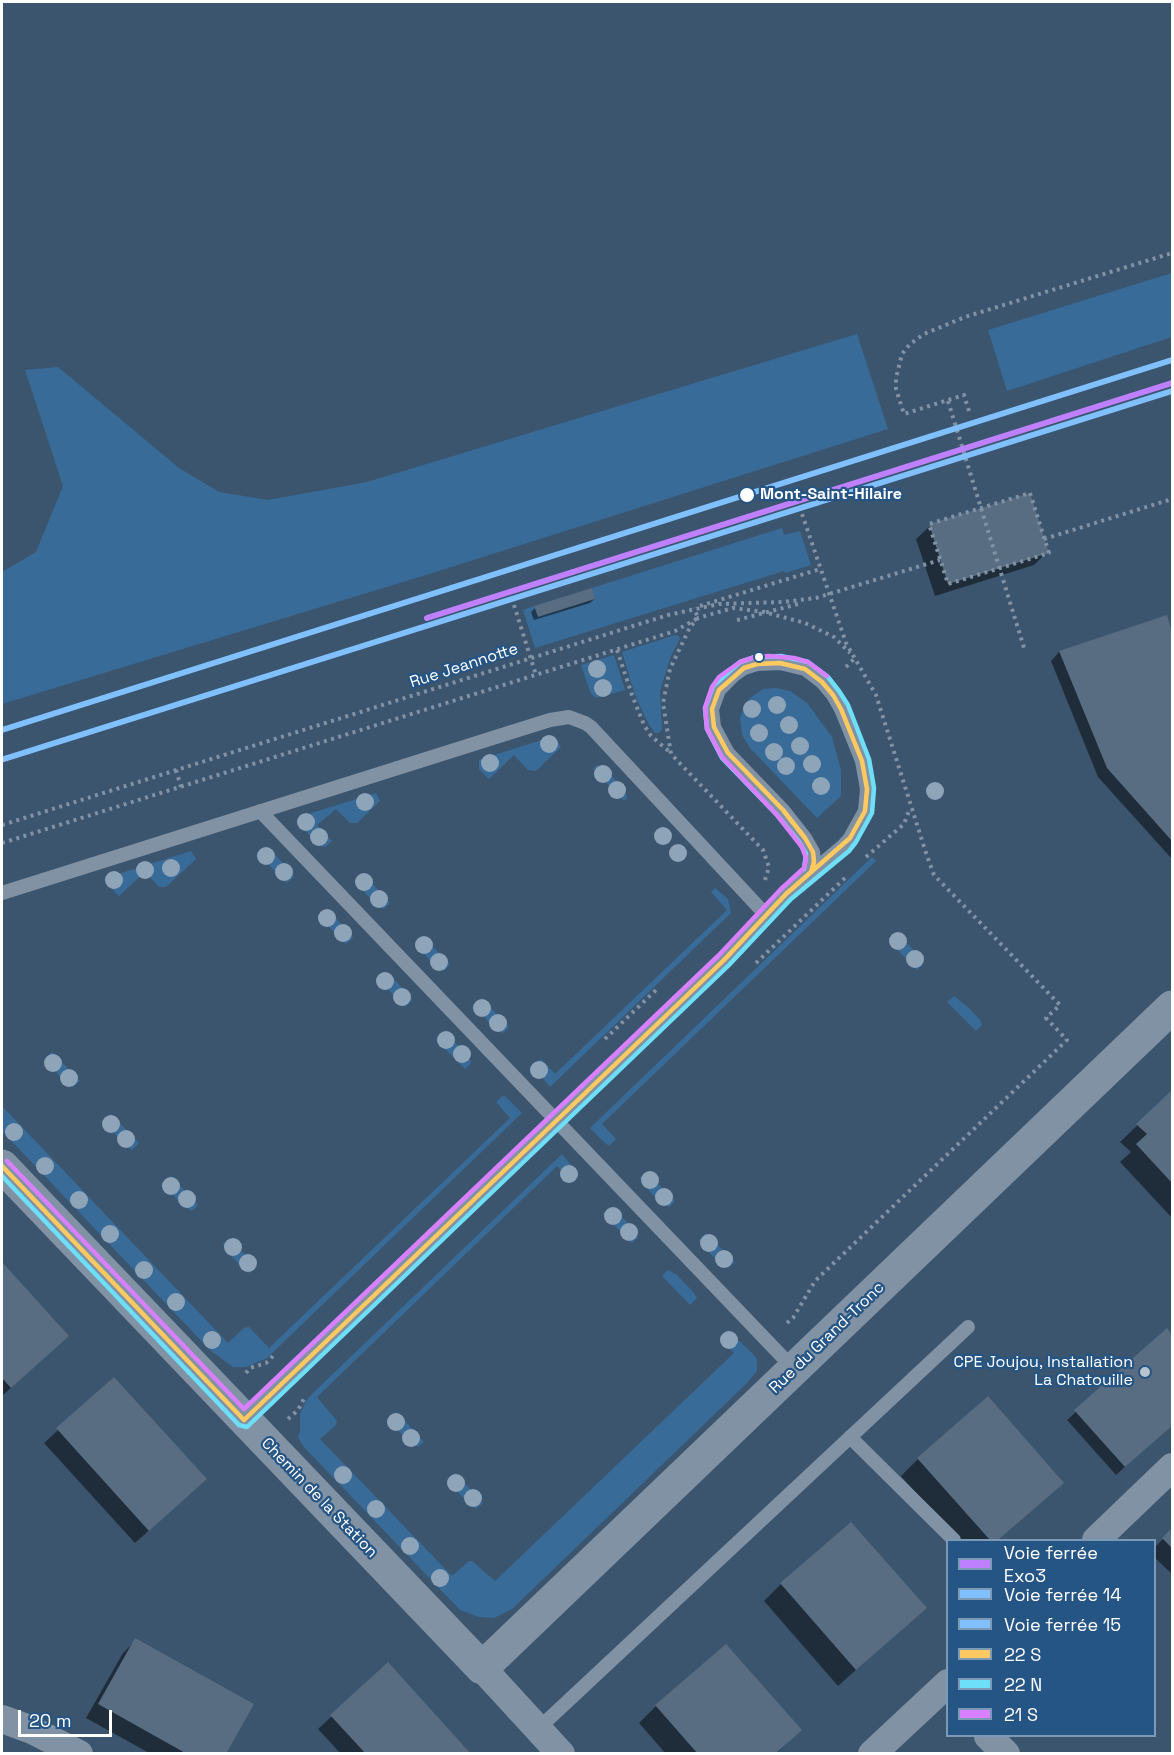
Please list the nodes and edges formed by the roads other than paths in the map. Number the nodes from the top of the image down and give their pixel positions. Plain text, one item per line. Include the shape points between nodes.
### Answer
1 (260, 811) junction
2 (811, 872) junction
3 (2, 892) edge
4 (766, 915) junction
5 (1173, 1007) edge
6 (555, 1121) junction
7 (2, 1166) edge
8 (968, 1327) dead end
9 (794, 1370) junction
10 (234, 1409) junction
11 (850, 1437) junction
12 (1173, 1467) edge
13 (953, 1539) edge
14 (1097, 1539) edge
15 (482, 1668) junction
16 (946, 1689) edge
17 (2, 1719) edge
18 (538, 1729) junction
19 (989, 1737) edge
20 (79, 1754) edge
21 (561, 1754) edge
22 (872, 1754) edge
23 (1006, 1754) edge

1 - 3 lane
1 - 4 lane via 569,717 585,723 599,736
1 - 6 lane
2 - 2 lane via 844,845 861,822 867,800 864,769 841,709 822,682 792,665 769,663 744,668 719,690 712,709 717,737 806,838 813,852
2 - 4 lane
4 - 6 lane
5 - 9 street, Rue du Grand-Tronc
6 - 9 lane
6 - 10 lane
7 - 10 street, Chemin de la Station
8 - 11 lane
9 - 15 street, Rue du Grand-Tronc
10 - 15 street, Chemin de la Station
11 - 13 lane
11 - 18 lane
12 - 14 street
15 - 18 street, Chemin de la Station
16 - 22 street
17 - 20 street
18 - 21 street, Chemin de la Station
19 - 23 street

